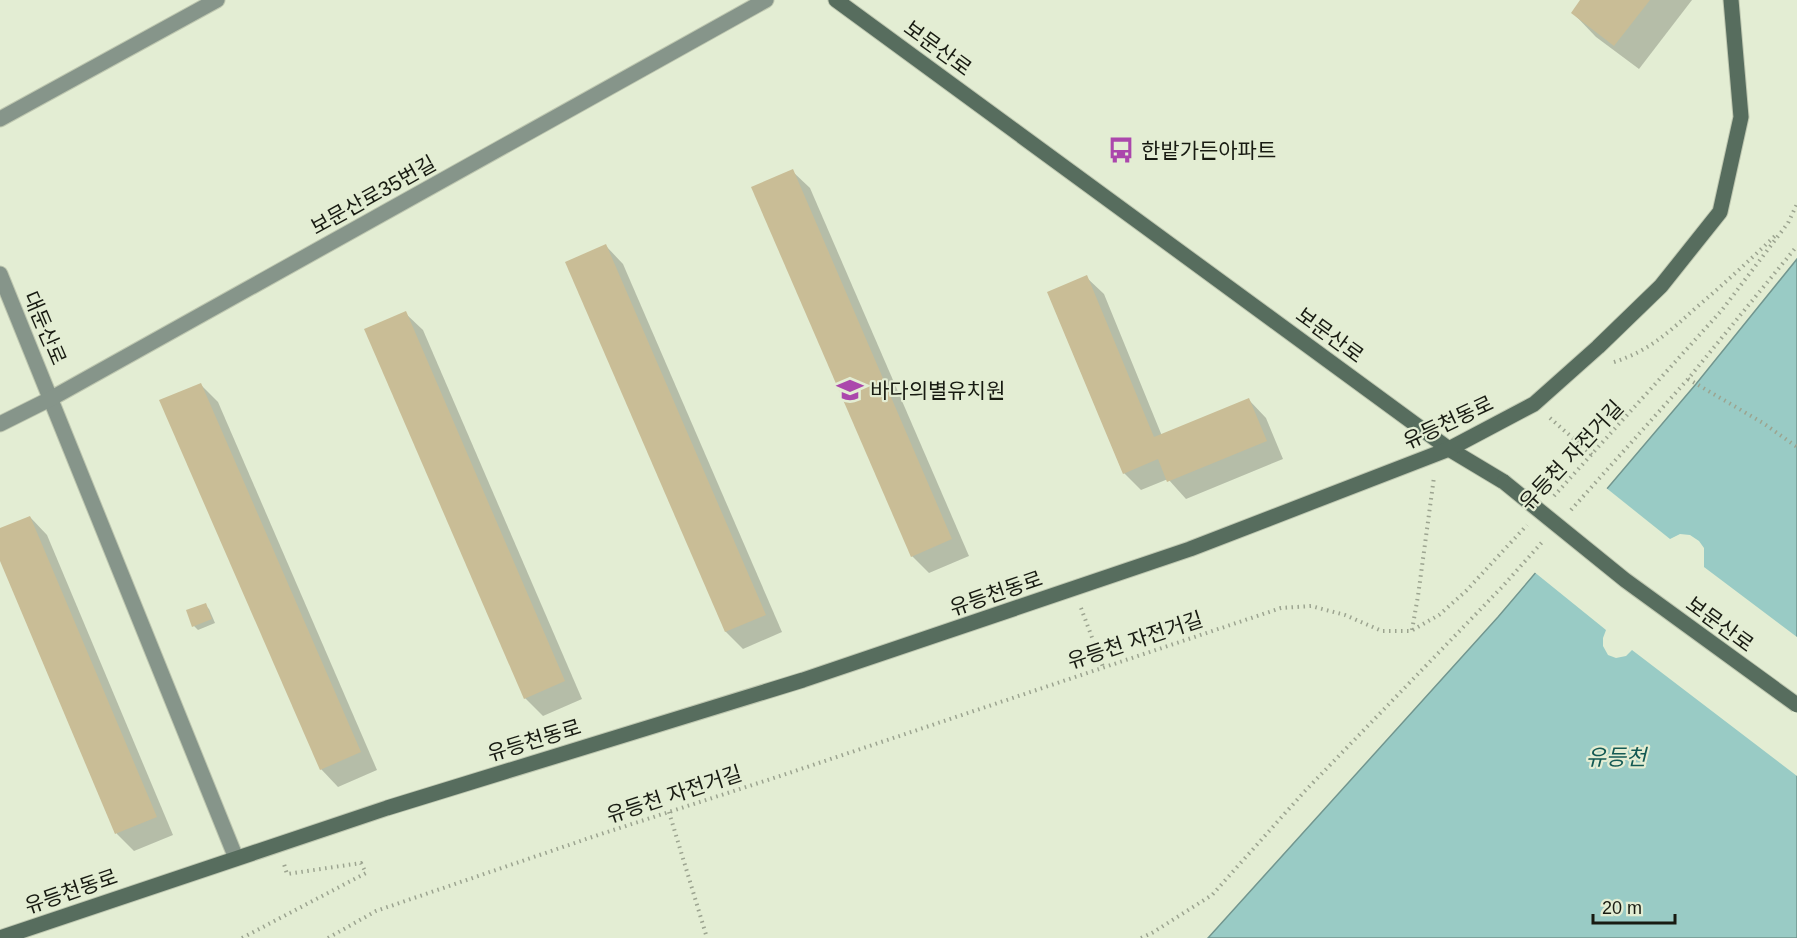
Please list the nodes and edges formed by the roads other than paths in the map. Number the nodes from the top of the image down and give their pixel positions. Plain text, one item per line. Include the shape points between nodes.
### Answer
1 (217, 0) edge
2 (766, 0) edge
3 (837, 0) edge
4 (1731, 0) edge
5 (0, 119) edge
6 (0, 274) edge
7 (52, 398) junction
8 (0, 424) edge
9 (1449, 448) junction
10 (1797, 705) edge
11 (236, 858) junction
12 (0, 938) edge

1 - 5 street
2 - 7 street, 보문산로35번길
3 - 9 main road, 보문산로
4 - 9 main road, 유등천동로 via 1741,117 1720,212 1660,286 1534,404
6 - 7 street, 대둔산로
7 - 8 street, 보문산로35번길
7 - 11 street, 대둔산로
9 - 10 main road, 보문산로, bridge via 1504,482 1625,580
9 - 11 main road, 유등천동로 via 1190,549 1074,589 803,680
11 - 12 main road, 유등천동로

